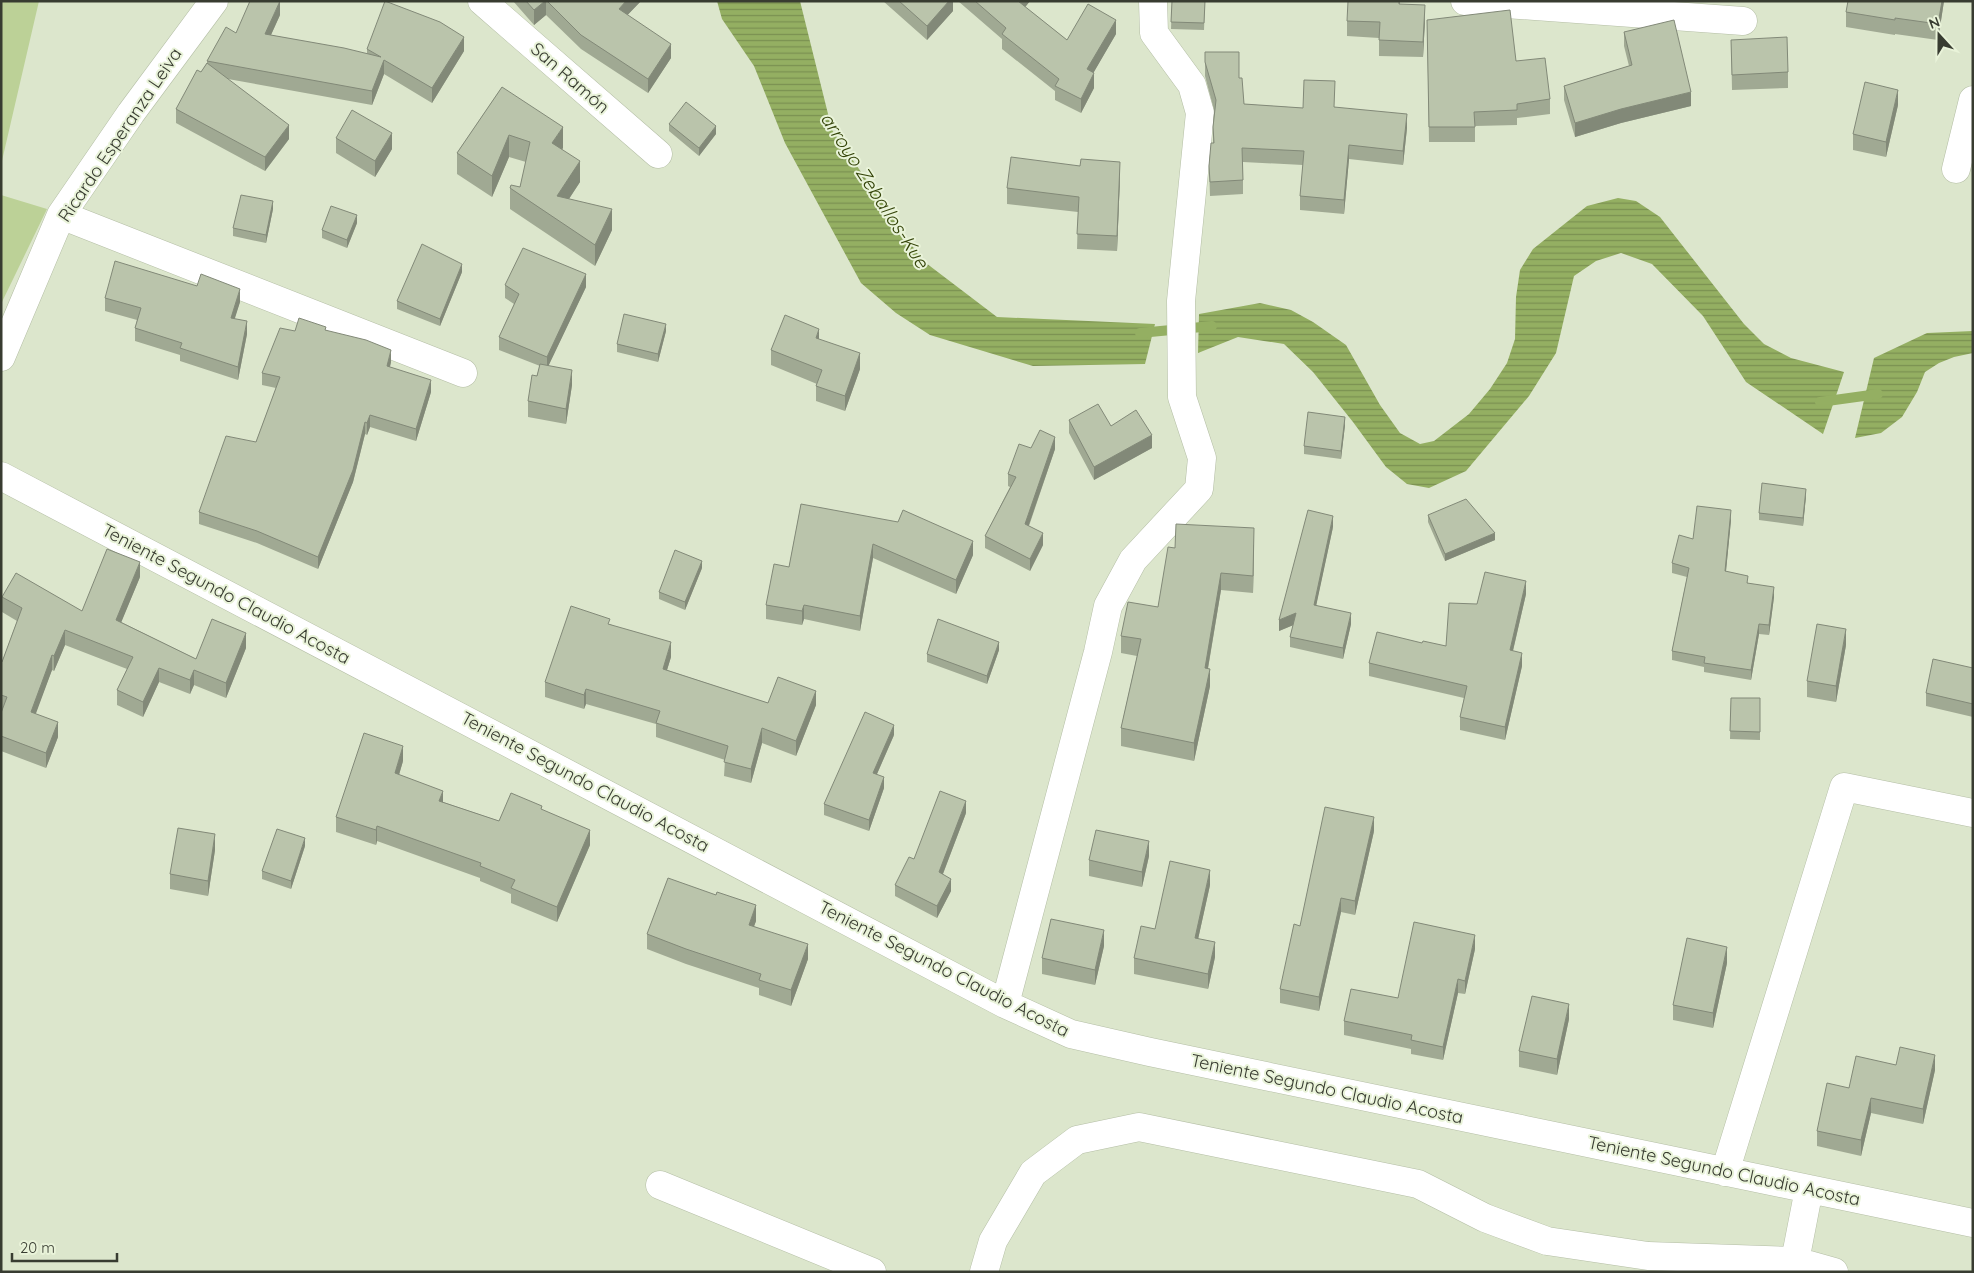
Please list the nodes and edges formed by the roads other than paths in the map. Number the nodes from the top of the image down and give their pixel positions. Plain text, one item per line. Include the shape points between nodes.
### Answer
1 (214, 1) edge
2 (482, 1) edge
3 (1153, 1) edge
4 (1465, 1) edge
5 (1743, 22) dead end
6 (1973, 100) edge
7 (658, 154) dead end
8 (1956, 169) dead end
9 (61, 215) junction
10 (1, 357) edge
11 (463, 373) dead end
12 (1, 476) edge
13 (1973, 813) edge
14 (1005, 1004) junction
15 (1725, 1172) junction
16 (660, 1185) dead end
17 (1809, 1189) junction
18 (1973, 1223) edge
19 (1795, 1261) junction
20 (872, 1272) edge
21 (984, 1272) edge
22 (1834, 1272) edge

1 - 9 street, Ricardo Esperanza Leiva
2 - 7 street, San Ramón
3 - 14 street via 1154,33 1192,85 1200,113 1181,301 1182,397 1202,458 1199,489 1132,560 1108,606
4 - 5 street
6 - 8 street
9 - 10 street, Ricardo Esperanza Leiva
9 - 11 street
12 - 14 street, Teniente Segundo Claudio Acosta
13 - 15 street via 1844,787
14 - 15 street, Teniente Segundo Claudio Acosta via 1070,1034
15 - 17 street, Teniente Segundo Claudio Acosta
16 - 20 street
17 - 18 street, Teniente Segundo Claudio Acosta
17 - 19 street
19 - 21 street via 1648,1256 1547,1241 1485,1218 1418,1184 1139,1127 1077,1140 1033,1173 993,1241
19 - 22 street

